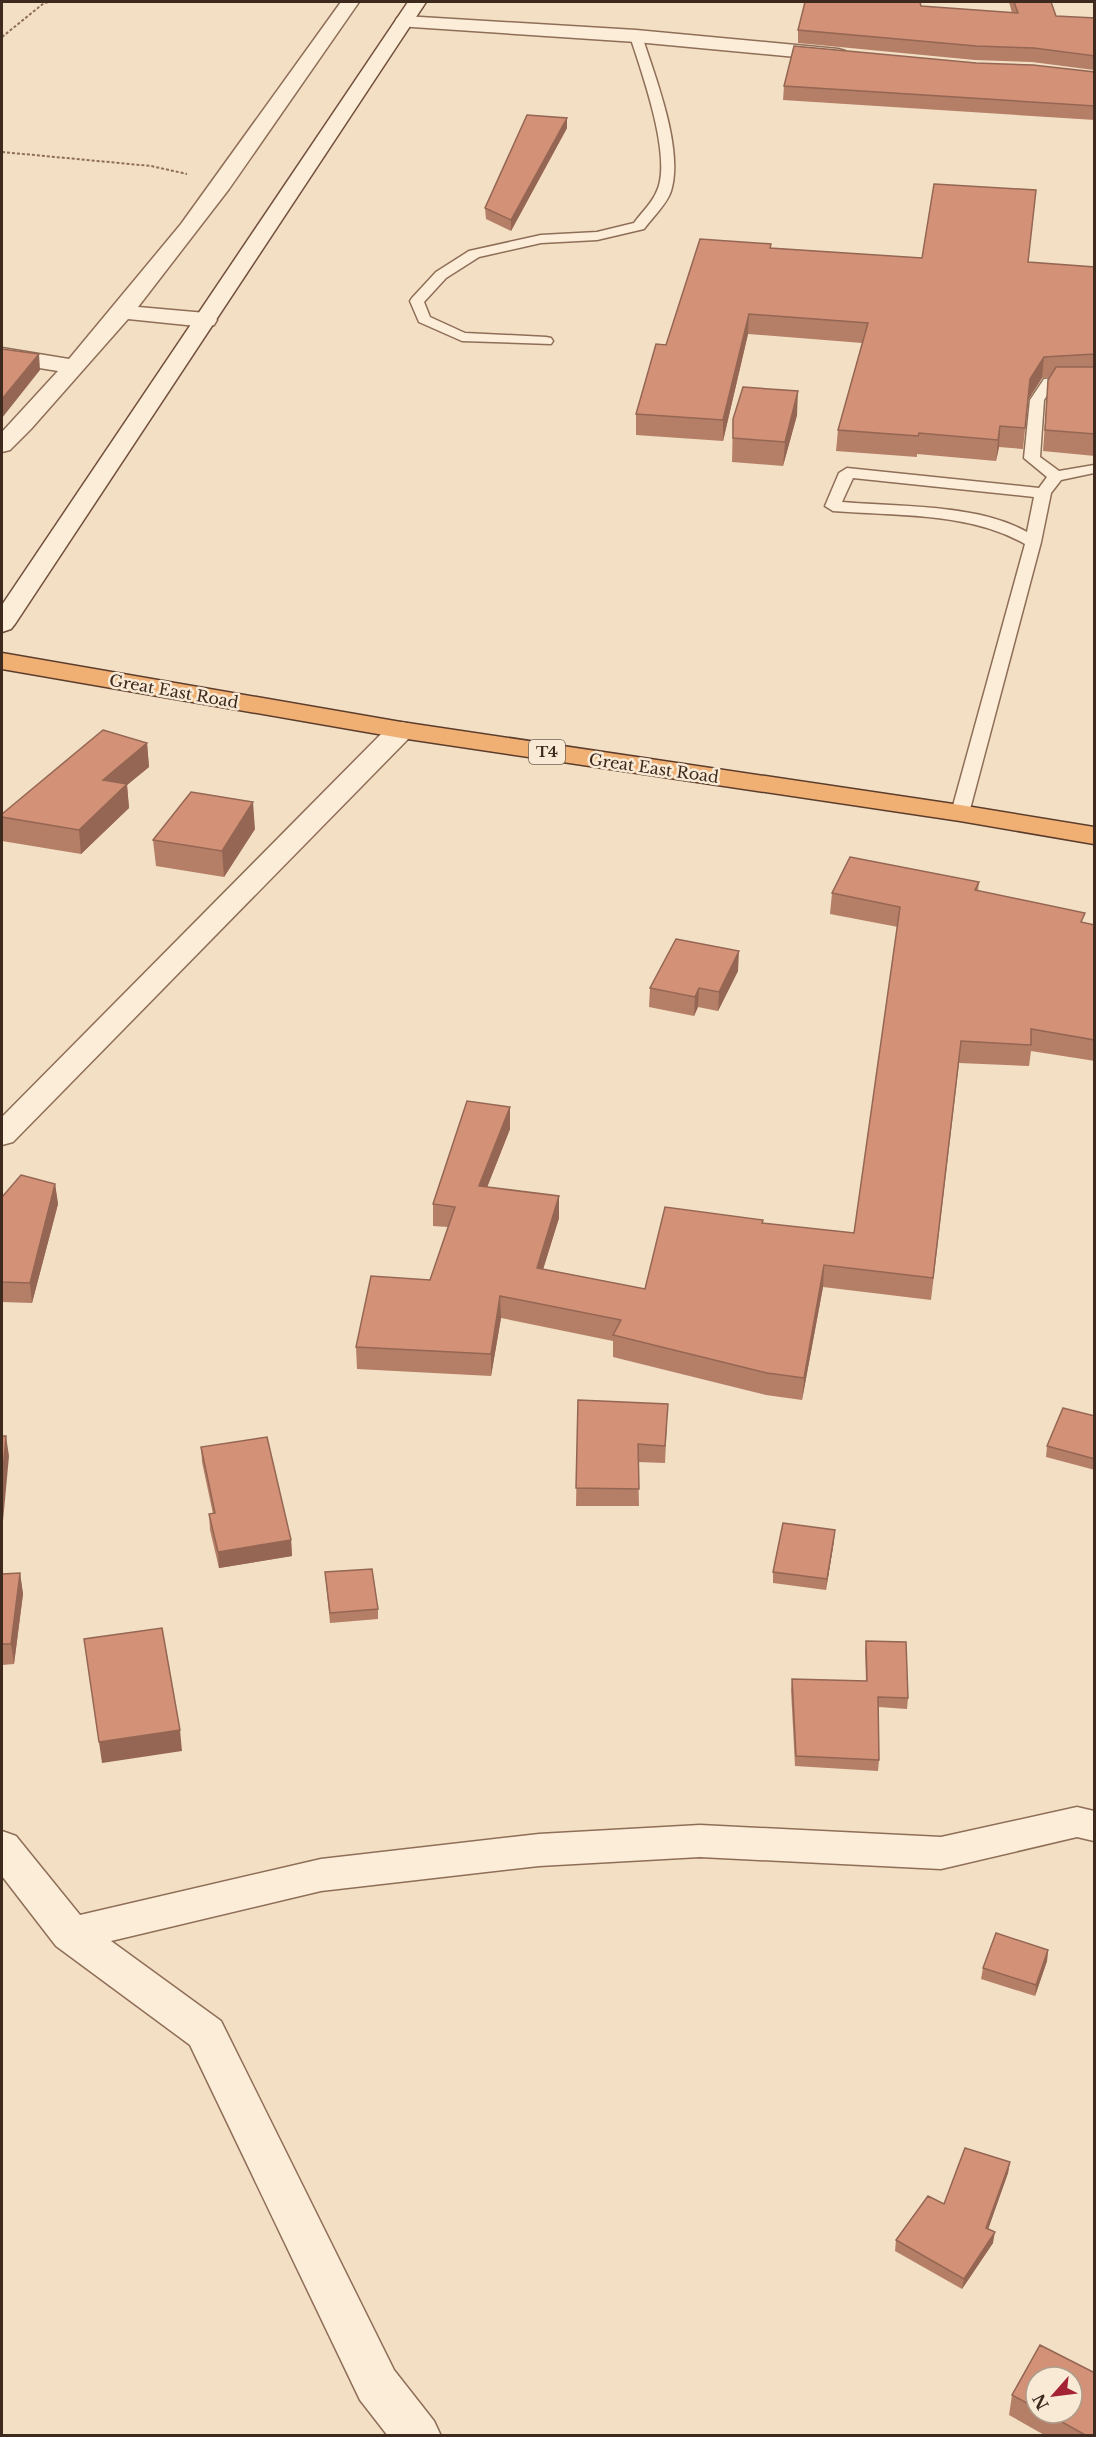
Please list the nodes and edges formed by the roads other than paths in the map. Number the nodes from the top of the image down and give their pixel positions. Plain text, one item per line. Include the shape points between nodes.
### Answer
1 (350, 2) edge
2 (417, 2) edge
3 (404, 22) junction
4 (636, 36) junction
5 (858, 57) edge
6 (124, 312) junction
7 (206, 320) junction
8 (546, 341) dead end
9 (2, 355) edge
10 (74, 367) junction
11 (1095, 381) edge
12 (2, 445) edge
13 (1095, 469) edge
14 (1056, 476) junction
15 (910, 479) junction
16 (1043, 493) junction
17 (975, 518) junction
18 (1033, 542) junction
19 (2, 624) edge
20 (2, 661) edge
21 (401, 730) junction
22 (960, 813) junction
23 (1095, 836) edge
24 (2, 1134) edge
25 (1095, 1826) edge
26 (2, 1847) edge
27 (71, 1934) junction
28 (417, 2436) edge

1 - 6 street via 223,182
2 - 3 street
3 - 4 street
3 - 7 street
4 - 5 street
4 - 8 lane via 669,157 664,192 639,226 597,236 541,239 474,254 441,275 417,301 424,319 462,337
6 - 7 street
6 - 10 street
7 - 19 street
9 - 10 street
10 - 12 street
11 - 14 lane via 1049,382 1037,400 1032,458
13 - 14 lane
14 - 16 lane
15 - 16 lane
15 - 17 lane
15 - 17 lane via 847,473 833,506
16 - 18 lane
17 - 18 lane via 1010,529
18 - 22 lane
20 - 21 highway, Great East Road / T4
21 - 22 highway, Great East Road / T4
21 - 24 street
22 - 23 highway, Great East Road / T4
25 - 27 street via 1077,1822 941,1853 700,1841 539,1850 321,1875
26 - 27 street
27 - 28 street via 206,2033 377,2385

